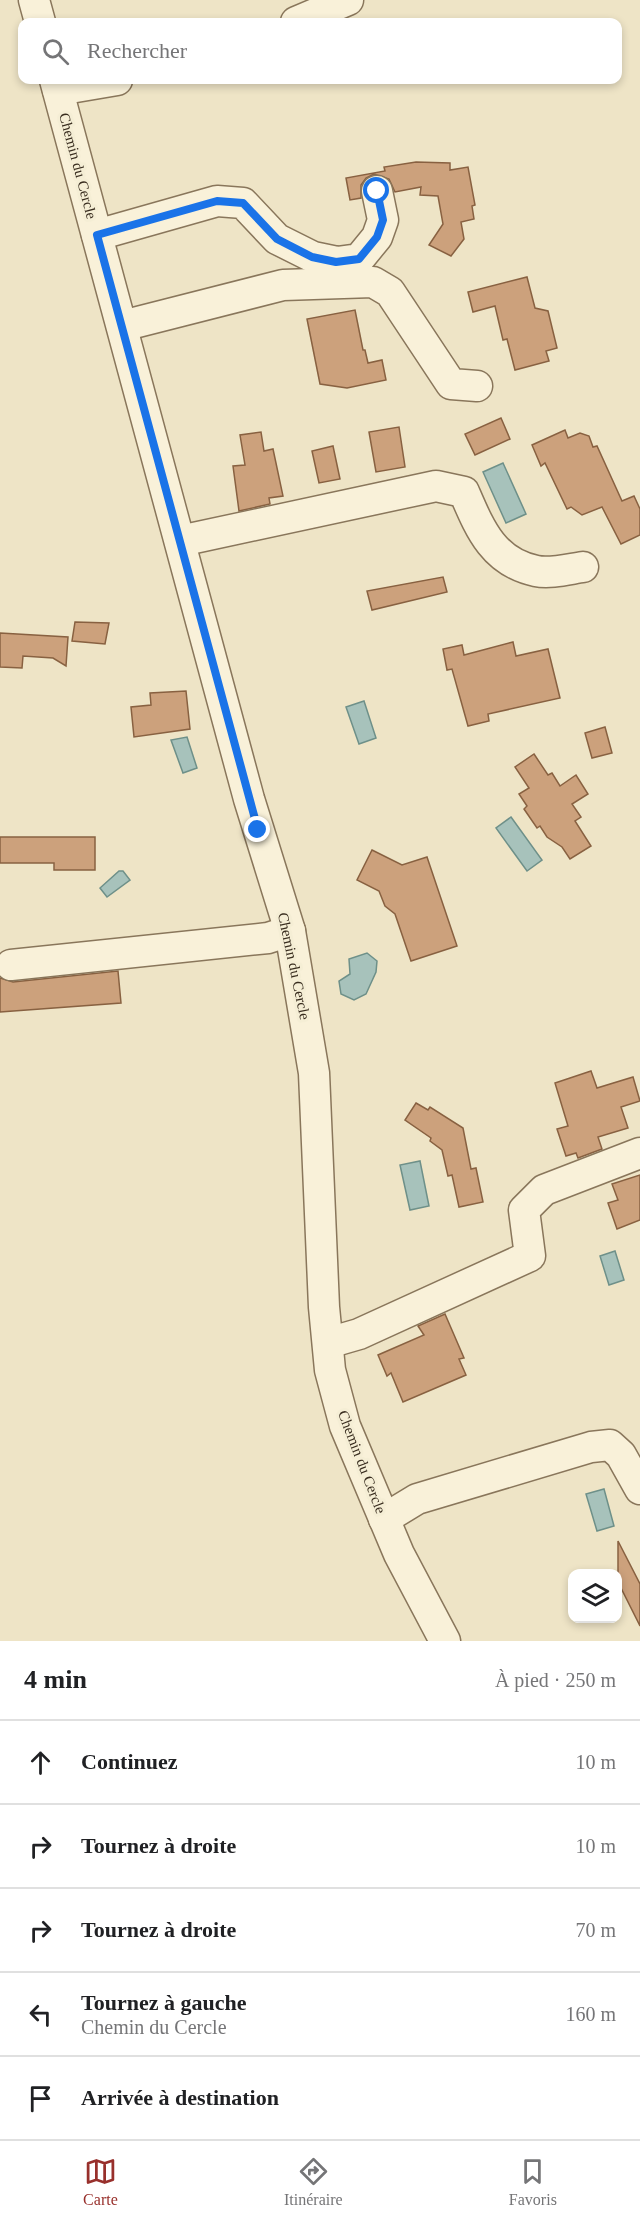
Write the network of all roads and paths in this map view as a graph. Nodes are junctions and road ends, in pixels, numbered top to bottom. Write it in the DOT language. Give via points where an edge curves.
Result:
graph roads {
  1 [pos="34,0"];
  2 [pos="348,0"];
  3 [pos="39,18"];
  4 [pos="305,18"];
  5 [pos="56,85"];
  6 [pos="377,191"];
  7 [pos="97,235"];
  8 [pos="122,326"];
  9 [pos="477,386"];
  10 [pos="180,541"];
  11 [pos="583,567"];
  12 [pos="290,931"];
  13 [pos="11,965"];
  14 [pos="640,1153"];
  15 [pos="328,1343"];
  16 [pos="640,1489"];
  17 [pos="384,1519"];
  18 [pos="445,1641"];
  1 -- 3 [label="street"];
  2 -- 4 [label="street"];
  5 -- 7 [label="street, Chemin du Cercle"];
  6 -- 7 [label="street" via="383,220 377,237 359,259 336,262 312,257 277,239 243,203 217,201"];
  7 -- 8 [label="street, Chemin du Cercle"];
  8 -- 9 [label="street" via="283,285 373,282 390,292 452,384"];
  8 -- 10 [label="street, Chemin du Cercle"];
  10 -- 11 [label="street" via="436,486 464,492 481,532 505,559 537,571"];
  10 -- 12 [label="street, Chemin du Cercle" via="249,799"];
  12 -- 13 [label="street" via="268,938"];
  12 -- 15 [label="street, Chemin du Cercle" via="314,1073"];
  14 -- 15 [label="street" via="544,1190 524,1210 530,1256 359,1334"];
  15 -- 17 [label="street, Chemin du Cercle" via="330,1370 345,1426"];
  16 -- 17 [label="street" via="621,1455 610,1445 591,1447 417,1499"];
  17 -- 18 [label="street, Chemin du Cercle"];
}
